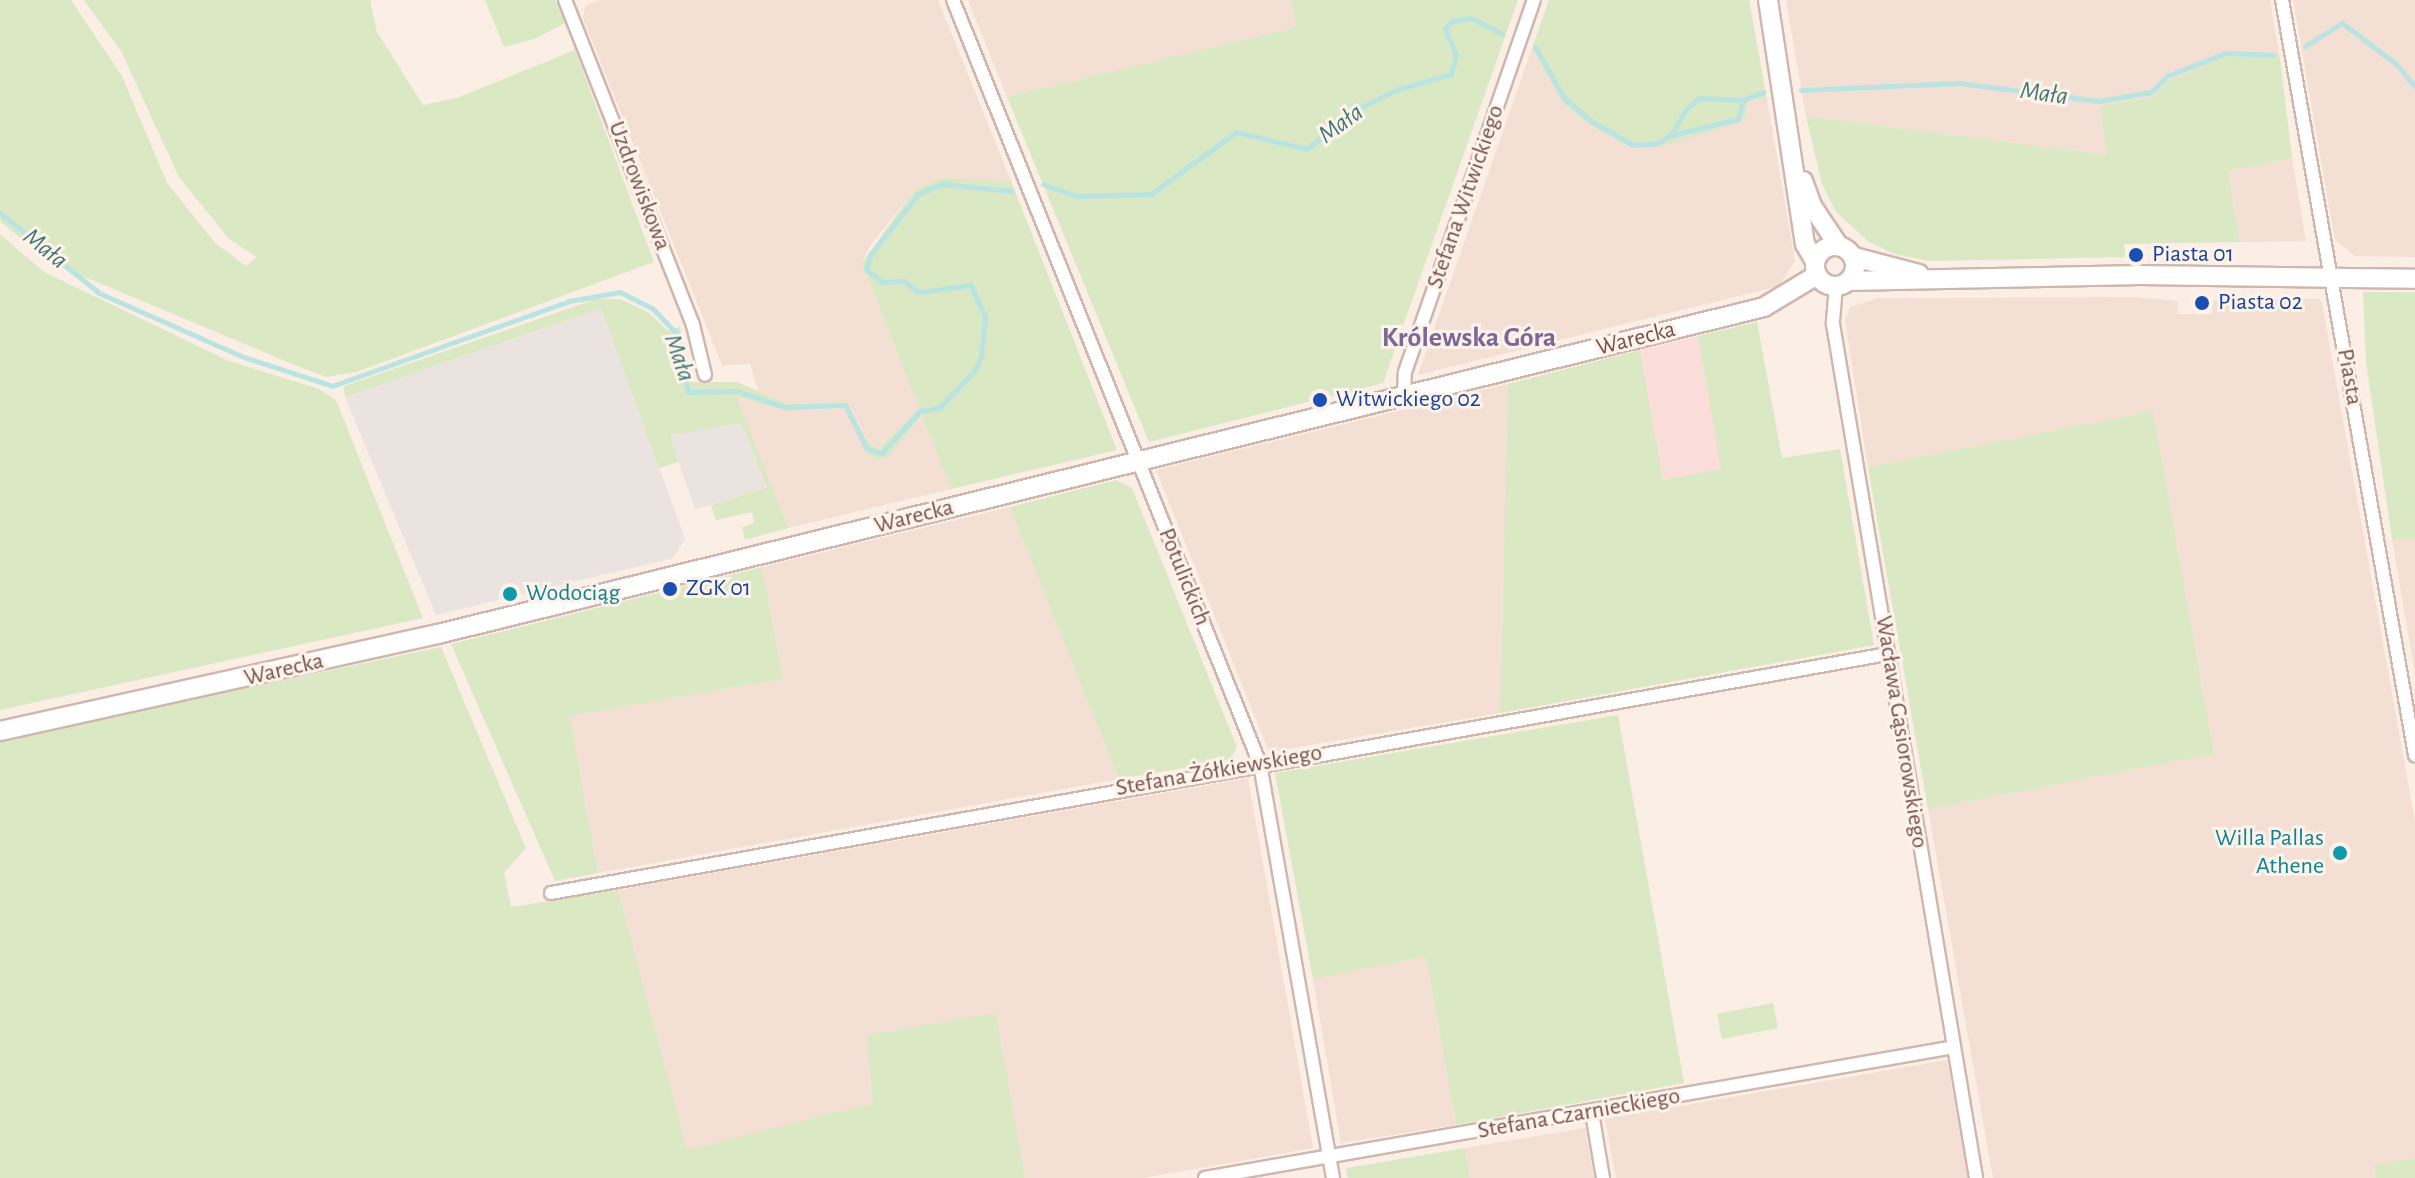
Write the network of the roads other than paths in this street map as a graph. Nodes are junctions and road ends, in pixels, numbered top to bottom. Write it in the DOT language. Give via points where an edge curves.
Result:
graph roads {
  1 [pos="565,0"];
  2 [pos="953,0"];
  3 [pos="1534,0"];
  4 [pos="1768,0"];
  5 [pos="2282,0"];
  6 [pos="1794,156"];
  7 [pos="1838,245"];
  8 [pos="1854,257"];
  9 [pos="1816,268"];
  10 [pos="2332,277"];
  11 [pos="1945,278"];
  12 [pos="2415,279"];
  13 [pos="1842,283"];
  14 [pos="705,375"];
  15 [pos="1404,396"];
  16 [pos="1137,462"];
  17 [pos="1888,654"];
  18 [pos="0,731"];
  19 [pos="2415,755"];
  20 [pos="1260,764"];
  21 [pos="551,893"];
  22 [pos="1954,1047"];
  23 [pos="1592,1113"];
  24 [pos="1329,1156"];
  25 [pos="1205,1178"];
  26 [pos="1333,1178"];
  27 [pos="1603,1178"];
  28 [pos="1976,1178"];
  1 -- 14 [label="street, Uzdrowiskowa" via="693,325"];
  2 -- 16 [label="street, Potulickich"];
  3 -- 15 [label="street, Stefana Witwickiego" via="1405,372"];
  4 -- 6 [label="street"];
  5 -- 10 [label="street, Piasta"];
  6 -- 7 [label="street" via="1812,206"];
  6 -- 9 [label="street" via="1805,244"];
  7 -- 8 [label="street"];
  7 -- 9 [label="street" via="1823,249"];
  8 -- 11 [label="street"];
  8 -- 13 [label="street" via="1855,272"];
  9 -- 13 [label="street"];
  9 -- 15 [label="street, Warecka" via="1764,307"];
  10 -- 11 [label="street"];
  10 -- 12 [label="street"];
  10 -- 19 [label="street, Piasta"];
  11 -- 13 [label="street"];
  13 -- 17 [label="street, Wacława Gąsiorowskiego" via="1833,324"];
  15 -- 16 [label="street, Warecka"];
  16 -- 18 [label="street, Warecka" via="322,662"];
  16 -- 20 [label="street, Potulickich"];
  17 -- 20 [label="street, Stefana Żółkiewskiego"];
  17 -- 22 [label="street, Wacława Gąsiorowskiego"];
  20 -- 21 [label="street, Stefana Żółkiewskiego"];
  20 -- 24 [label="street, Potulickich"];
  22 -- 23 [label="street, Stefana Czarnieckiego"];
  22 -- 28 [label="street, Wacława Gąsiorowskiego"];
  23 -- 24 [label="street, Stefana Czarnieckiego"];
  23 -- 27 [label="street"];
  24 -- 25 [label="street, Stefana Czarnieckiego"];
  24 -- 26 [label="street, Potulickich"];
}
